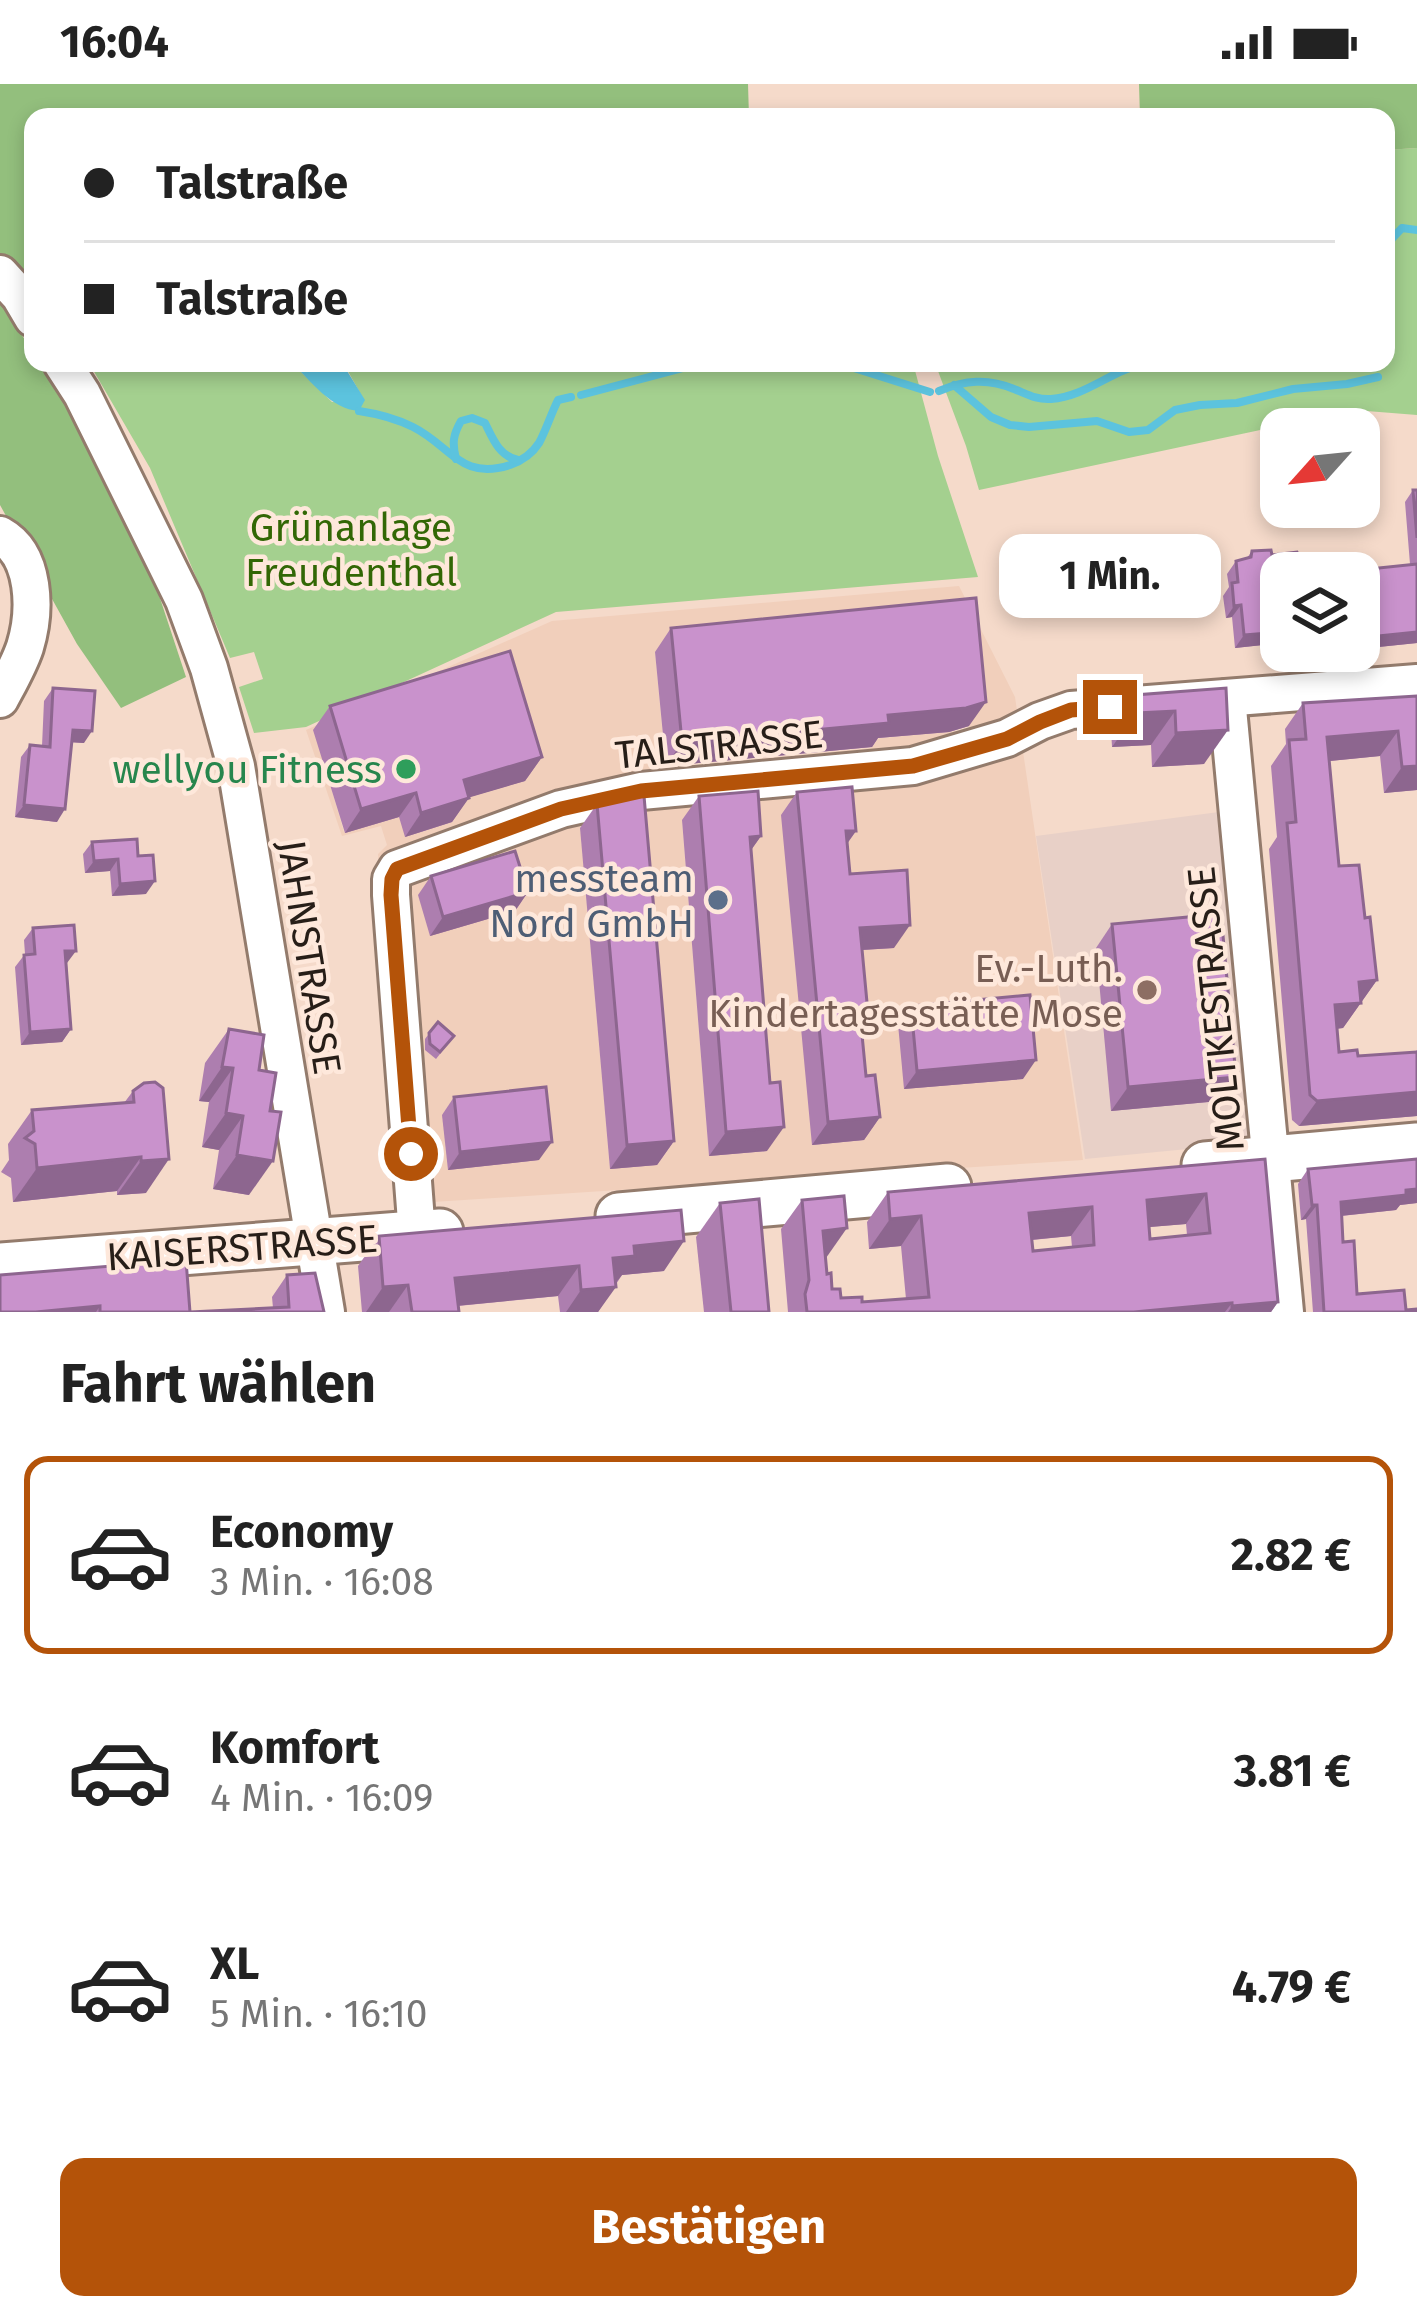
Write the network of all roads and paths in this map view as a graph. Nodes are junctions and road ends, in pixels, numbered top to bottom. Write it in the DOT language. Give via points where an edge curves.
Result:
graph roads {
  1 [pos="0,274"];
  2 [pos="24,303"];
  3 [pos="67,372"];
  4 [pos="0,535"];
  5 [pos="1417,683"];
  6 [pos="1227,698"];
  7 [pos="0,699"];
  8 [pos="1417,1146"];
  9 [pos="1272,1159"];
  10 [pos="1155,1169"];
  11 [pos="991,1184"];
  12 [pos="574,1220"];
  13 [pos="484,1228"];
  14 [pos="417,1234"];
  15 [pos="314,1242"];
  16 [pos="0,1266"];
  17 [pos="326,1312"];
  18 [pos="1285,1312"];
  1 -- 2 [label="street"];
  3 -- 15 [label="street, JAHNSTRASSE" via="174,580 209,668 236,766"];
  4 -- 7 [label="street" via="25,559 30,611 24,651"];
  5 -- 6 [label="street, TALSTRASSE"];
  6 -- 9 [label="street, MOLTKESTRASSE"];
  6 -- 14 [label="street, TALSTRASSE" via="1071,710 913,766 602,798 397,869 391,895"];
  8 -- 9 [label="main road"];
  9 -- 10 [label="main road"];
  9 -- 18 [label="street, MOLTKESTRASSE"];
  11 -- 12 [label="main road" via="758,1226"];
  13 -- 14 [label="main road, KAISERSTRASSE"];
  14 -- 15 [label="main road, KAISERSTRASSE"];
  15 -- 16 [label="main road, KAISERSTRASSE"];
  15 -- 17 [label="street, JAHNSTRASSE"];
}
